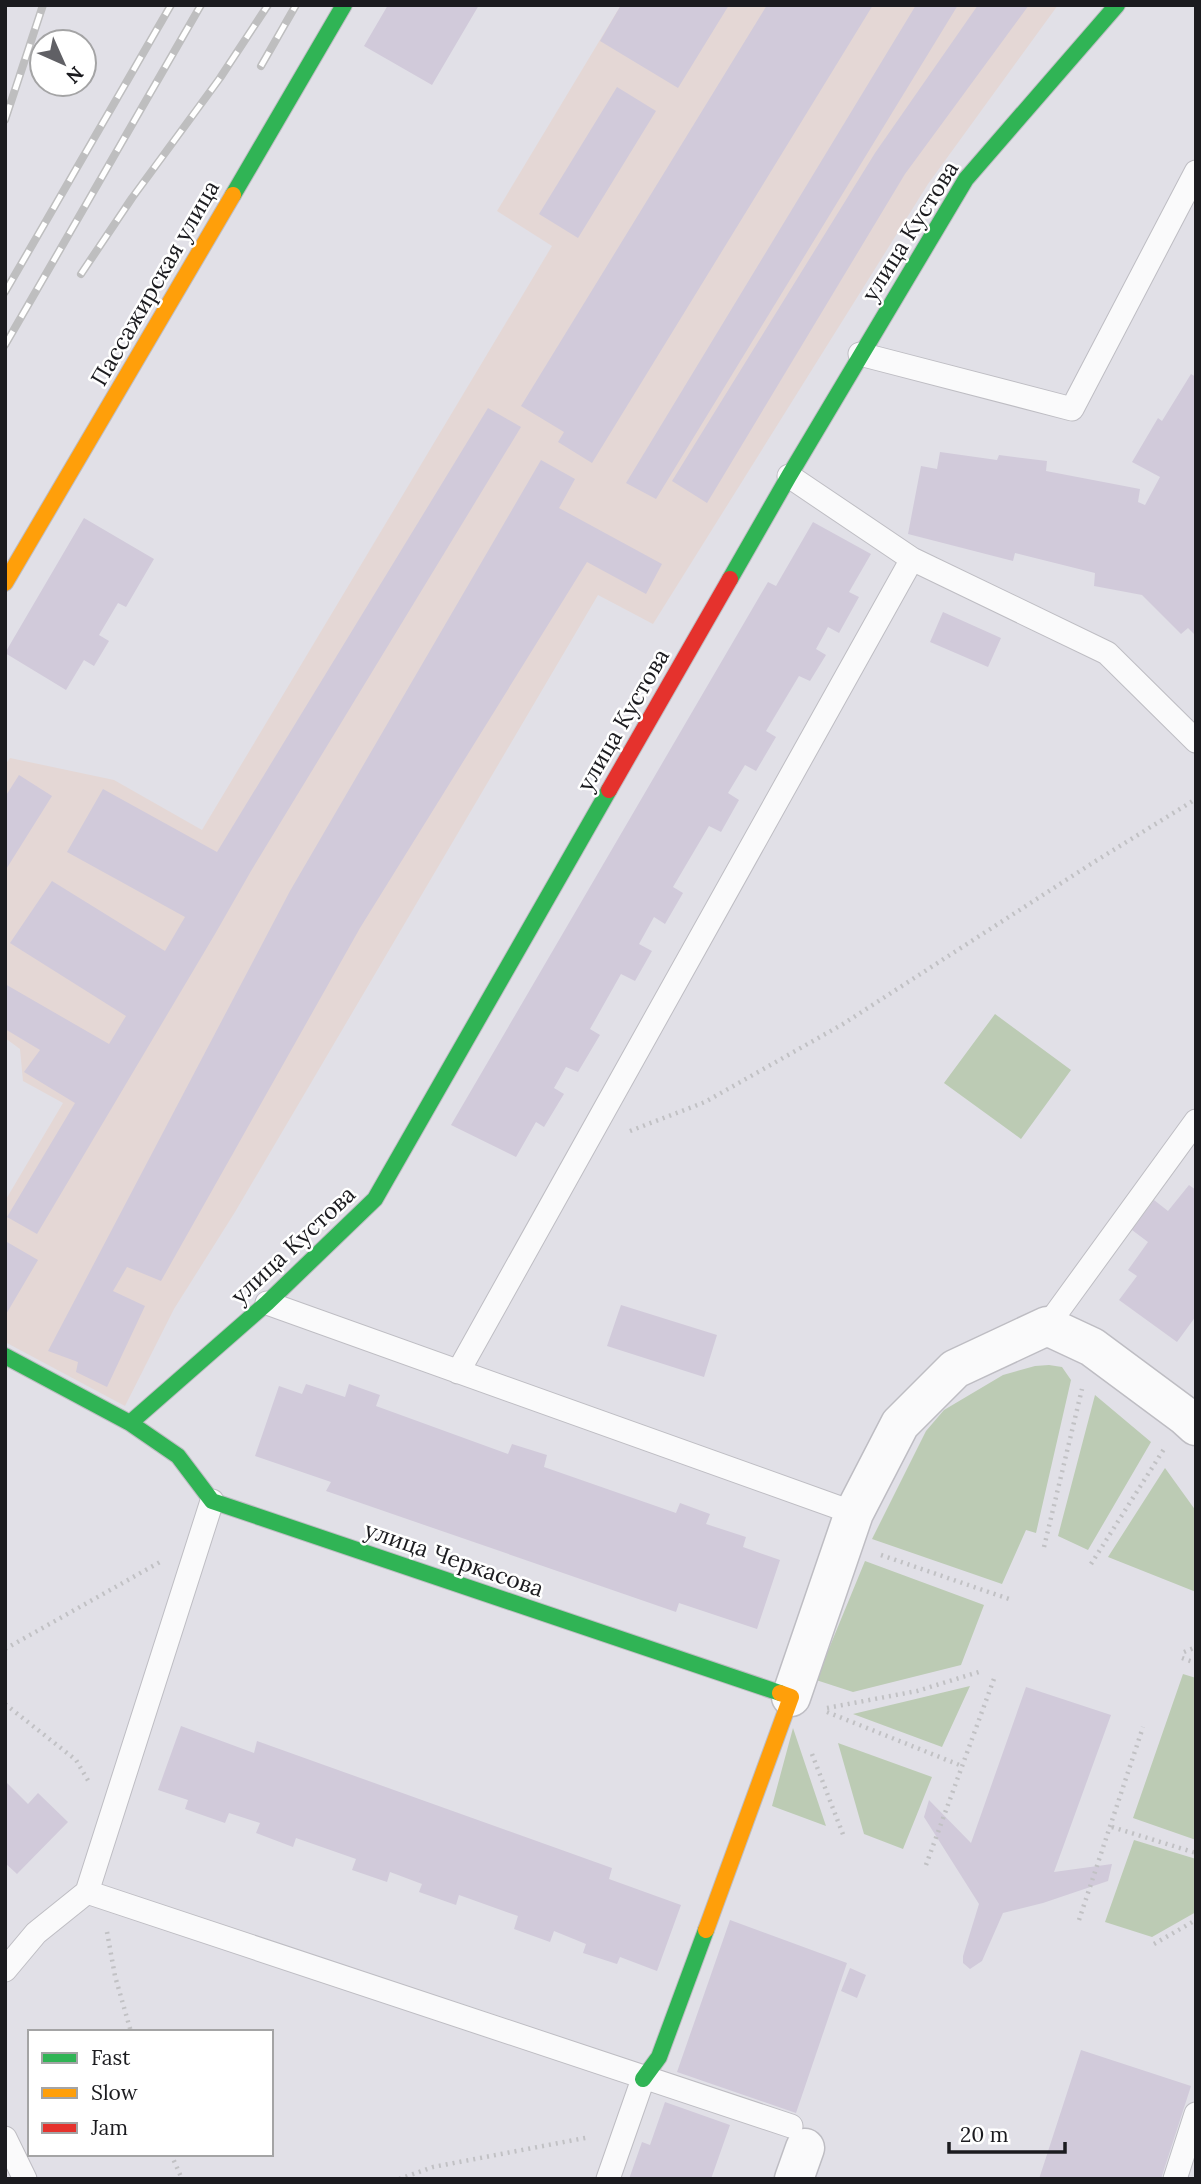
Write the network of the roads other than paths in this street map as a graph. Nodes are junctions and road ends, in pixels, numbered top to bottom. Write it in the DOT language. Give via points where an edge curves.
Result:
graph roads {
  1 [pos="344,5"];
  2 [pos="1116,5"];
  3 [pos="1196,172"];
  4 [pos="860,354"];
  5 [pos="789,476"];
  6 [pos="912,559"];
  7 [pos="5,583"];
  8 [pos="1196,741"];
  9 [pos="1196,1121"];
  10 [pos="267,1303"];
  11 [pos="1046,1326"];
  12 [pos="5,1356"];
  13 [pos="458,1372"];
  14 [pos="1191,1421"];
  15 [pos="130,1423"];
  16 [pos="212,1501"];
  17 [pos="849,1528"];
  18 [pos="791,1698"];
  19 [pos="93,1894"];
  20 [pos="5,1970"];
  21 [pos="643,2079"];
  22 [pos="1196,2115"];
  23 [pos="5,2138"];
  24 [pos="796,2151"];
  25 [pos="25,2179"];
  26 [pos="608,2179"];
  27 [pos="1175,2179"];
  1 -- 7 [label="street, Пассажирская улица"];
  2 -- 4 [label="street, улица Кустова" via="966,179"];
  3 -- 4 [label="lane" via="1072,409"];
  4 -- 5 [label="street, улица Кустова"];
  5 -- 6 [label="lane"];
  5 -- 10 [label="street, улица Кустова" via="375,1199"];
  6 -- 8 [label="lane" via="1107,653"];
  6 -- 13 [label="lane"];
  9 -- 11 [label="lane"];
  10 -- 13 [label="lane"];
  10 -- 15 [label="street, улица Кустова"];
  11 -- 14 [label="street" via="1092,1347"];
  11 -- 17 [label="street" via="955,1369 900,1424"];
  12 -- 15 [label="street"];
  13 -- 17 [label="lane"];
  15 -- 16 [label="street" via="178,1456"];
  16 -- 18 [label="street, улица Черкасова"];
  16 -- 19 [label="lane" via="110,1819"];
  17 -- 18 [label="street"];
  18 -- 21 [label="street" via="659,2057"];
  19 -- 20 [label="lane" via="36,1933"];
  19 -- 21 [label="lane"];
  21 -- 24 [label="lane"];
  21 -- 26 [label="lane"];
  22 -- 27 [label="lane"];
  23 -- 25 [label="lane"];
}
